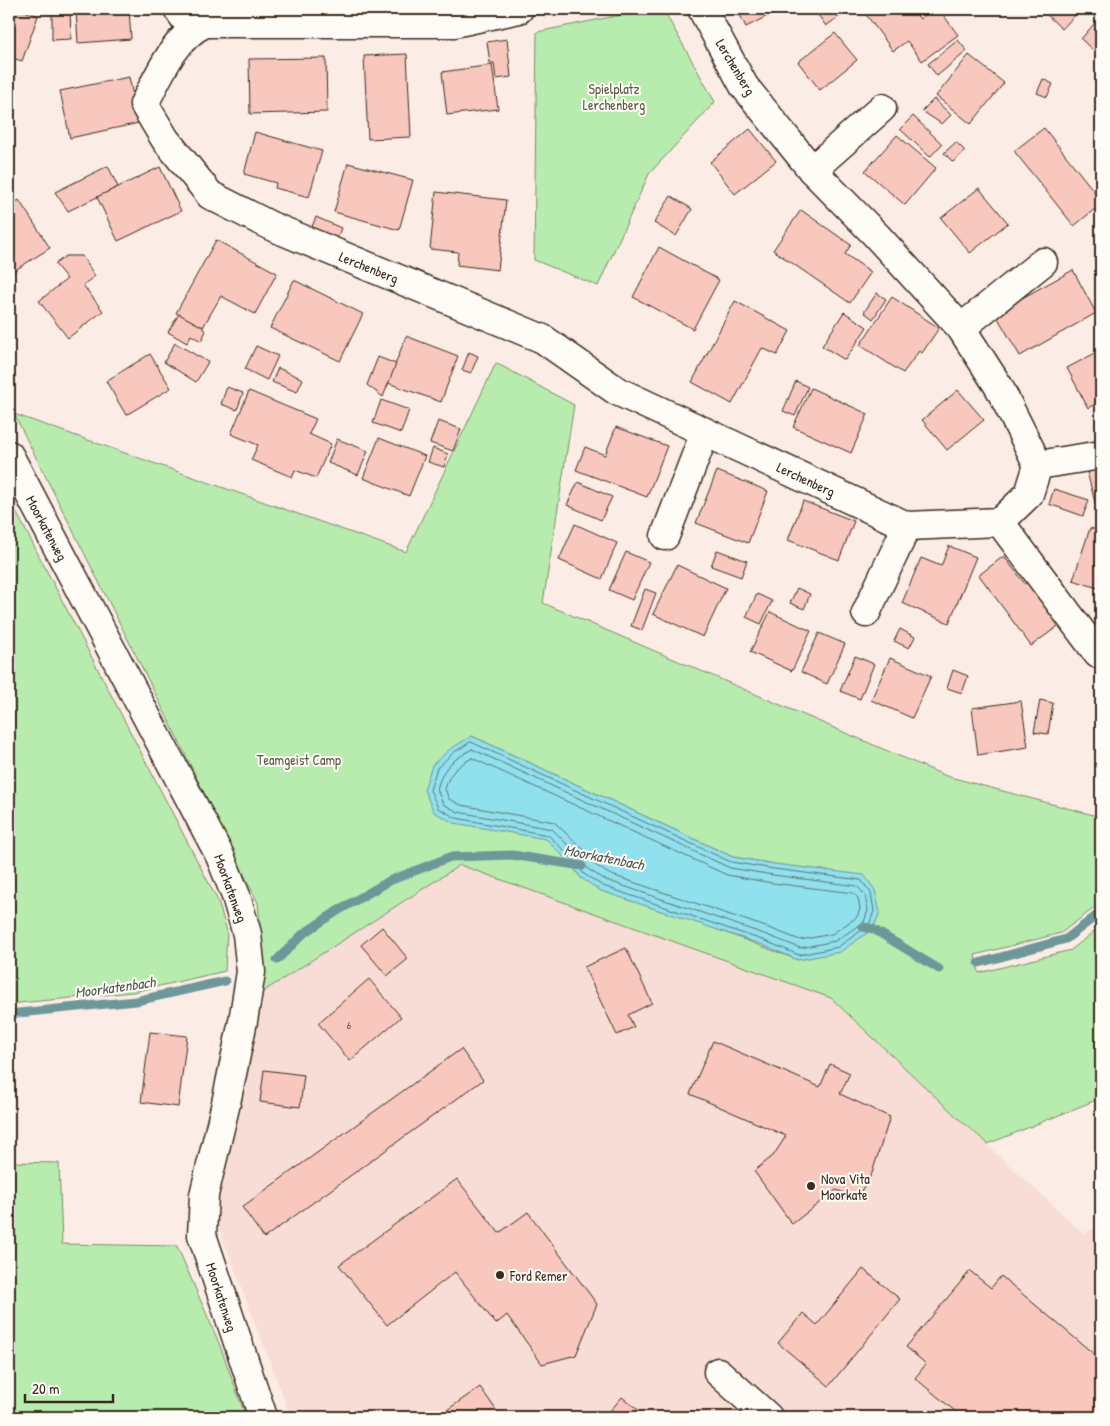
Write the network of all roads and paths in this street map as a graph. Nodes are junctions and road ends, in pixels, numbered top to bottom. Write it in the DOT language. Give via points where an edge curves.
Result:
graph roads {
  1 [pos="519,9"];
  2 [pos="702,9"];
  3 [pos="185,19"];
  4 [pos="882,108"];
  5 [pos="812,170"];
  6 [pos="1043,262"];
  7 [pos="961,328"];
  8 [pos="705,432"];
  9 [pos="1101,455"];
  10 [pos="9,456"];
  11 [pos="1038,465"];
  12 [pos="1000,522"];
  13 [pos="907,526"];
  14 [pos="665,536"];
  15 [pos="866,613"];
  16 [pos="1098,654"];
  17 [pos="718,1372"];
  18 [pos="263,1417"];
  19 [pos="768,1417"];
  1 -- 3 [label="street, Lerchenberg" via="454,23 205,23"];
  2 -- 5 [label="street, Lerchenberg" via="744,86"];
  3 -- 8 [label="street, Lerchenberg" via="144,104 165,139 210,195 271,226 543,339 616,391"];
  4 -- 5 [label="street"];
  5 -- 7 [label="street, Lerchenberg"];
  6 -- 7 [label="street"];
  7 -- 11 [label="street, Lerchenberg" via="999,387"];
  8 -- 13 [label="street, Lerchenberg"];
  8 -- 14 [label="street"];
  9 -- 11 [label="street"];
  10 -- 18 [label="street, Moorkatenweg" via="220,856 247,934 250,972 243,1021 204,1195 202,1235"];
  11 -- 12 [label="street" via="1028,494"];
  12 -- 13 [label="street, Lerchenberg"];
  12 -- 16 [label="street"];
  13 -- 15 [label="street"];
  17 -- 19 [label="street"];
}
